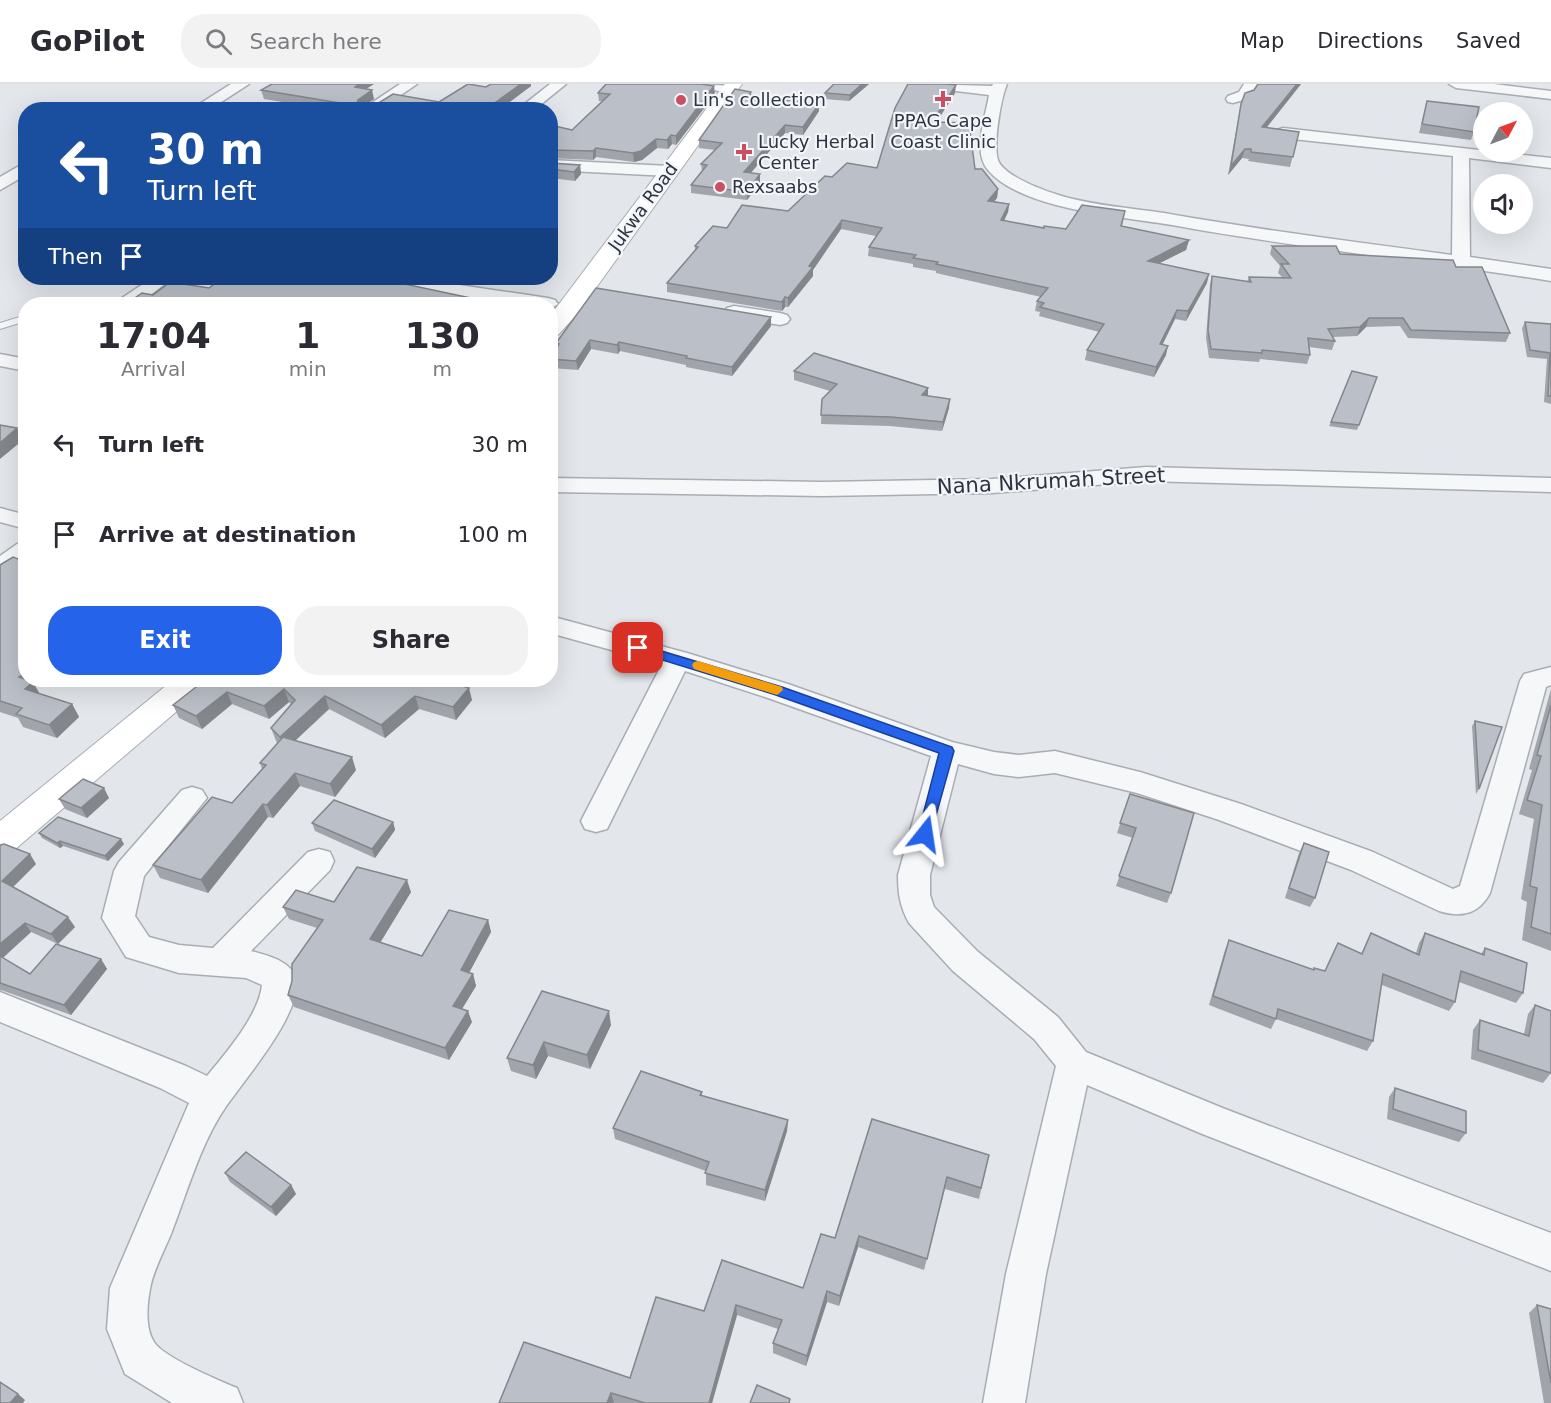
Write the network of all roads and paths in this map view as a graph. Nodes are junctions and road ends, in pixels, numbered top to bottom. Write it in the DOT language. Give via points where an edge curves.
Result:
graph roads {
  1 [pos="216,84"];
  2 [pos="410,84"];
  3 [pos="559,84"];
  4 [pos="700,84"];
  5 [pos="931,84"];
  6 [pos="1251,84"];
  7 [pos="1456,84"];
  8 [pos="239,85"];
  9 [pos="733,86"];
  10 [pos="1003,86"];
  11 [pos="1551,95"];
  12 [pos="1233,99"];
  13 [pos="210,102"];
  14 [pos="381,102"];
  15 [pos="535,102"];
  16 [pos="1284,133"];
  17 [pos="1461,152"];
  18 [pos="1551,163"];
  19 [pos="558,166"];
  20 [pos="669,171"];
  21 [pos="18,173"];
  22 [pos="0,184"];
  23 [pos="1461,260"];
  24 [pos="1551,275"];
  25 [pos="154,285"];
  26 [pos="424,285"];
  27 [pos="584,287"];
  28 [pos="607,291"];
  29 [pos="136,297"];
  30 [pos="499,297"];
  31 [pos="558,305"];
  32 [pos="711,308"];
  33 [pos="780,319"];
  34 [pos="18,320"];
  35 [pos="0,326"];
  36 [pos="0,360"];
  37 [pos="18,363"];
  38 [pos="558,485"];
  39 [pos="1551,485"];
  40 [pos="0,515"];
  41 [pos="18,520"];
  42 [pos="18,555"];
  43 [pos="0,567"];
  44 [pos="558,626"];
  45 [pos="678,659"];
  46 [pos="1551,676"];
  47 [pos="185,687"];
  48 [pos="947,751"];
  49 [pos="192,798"];
  50 [pos="596,821"];
  51 [pos="0,841"];
  52 [pos="319,861"];
  53 [pos="221,961"];
  54 [pos="0,1007"];
  55 [pos="1074,1063"];
  56 [pos="212,1098"];
  57 [pos="1551,1252"];
  58 [pos="207,1401"];
  59 [pos="1004,1403"];
  1 -- 8 [label="street"];
  2 -- 14 [label="street"];
  3 -- 15 [label="street"];
  4 -- 9 [label="street"];
  5 -- 10 [label="street"];
  6 -- 12 [label="street" via="1245,95"];
  7 -- 11 [label="street"];
  8 -- 13 [label="street"];
  9 -- 20 [label="main road, Jukwa Road"];
  10 -- 23 [label="street" via="988,158 1002,174 1061,201 1207,227"];
  16 -- 17 [label="street"];
  17 -- 18 [label="street"];
  17 -- 23 [label="street"];
  19 -- 20 [label="street"];
  20 -- 27 [label="main road, Jukwa Road"];
  21 -- 22 [label="street"];
  23 -- 24 [label="street"];
  25 -- 29 [label="street"];
  26 -- 30 [label="street"];
  27 -- 28 [label="street"];
  27 -- 31 [label="main road, Jukwa Road"];
  32 -- 33 [label="street"];
  34 -- 35 [label="lane"];
  36 -- 37 [label="street"];
  38 -- 39 [label="street, Nana Nkrumah Street" via="970,487 1146,474"];
  40 -- 41 [label="street"];
  42 -- 43 [label="street"];
  44 -- 45 [label="street"];
  45 -- 48 [label="street"];
  45 -- 50 [label="street"];
  46 -- 48 [label="street" via="1534,681 1474,893 1464,902 1450,902 1362,861 1140,783 1055,762 1018,766"];
  47 -- 51 [label="main road"];
  48 -- 55 [label="street" via="914,875 914,895 920,914 966,961 1046,1028"];
  49 -- 53 [label="street" via="130,871 118,918 138,947 180,959"];
  52 -- 53 [label="street"];
  53 -- 56 [label="street" via="274,973 279,989 278,1001 260,1031"];
  54 -- 56 [label="street" via="173,1077"];
  55 -- 57 [label="street"];
  55 -- 59 [label="street" via="1026,1274"];
  56 -- 58 [label="street" via="196,1125 130,1287 127,1329 140,1359"];
}
